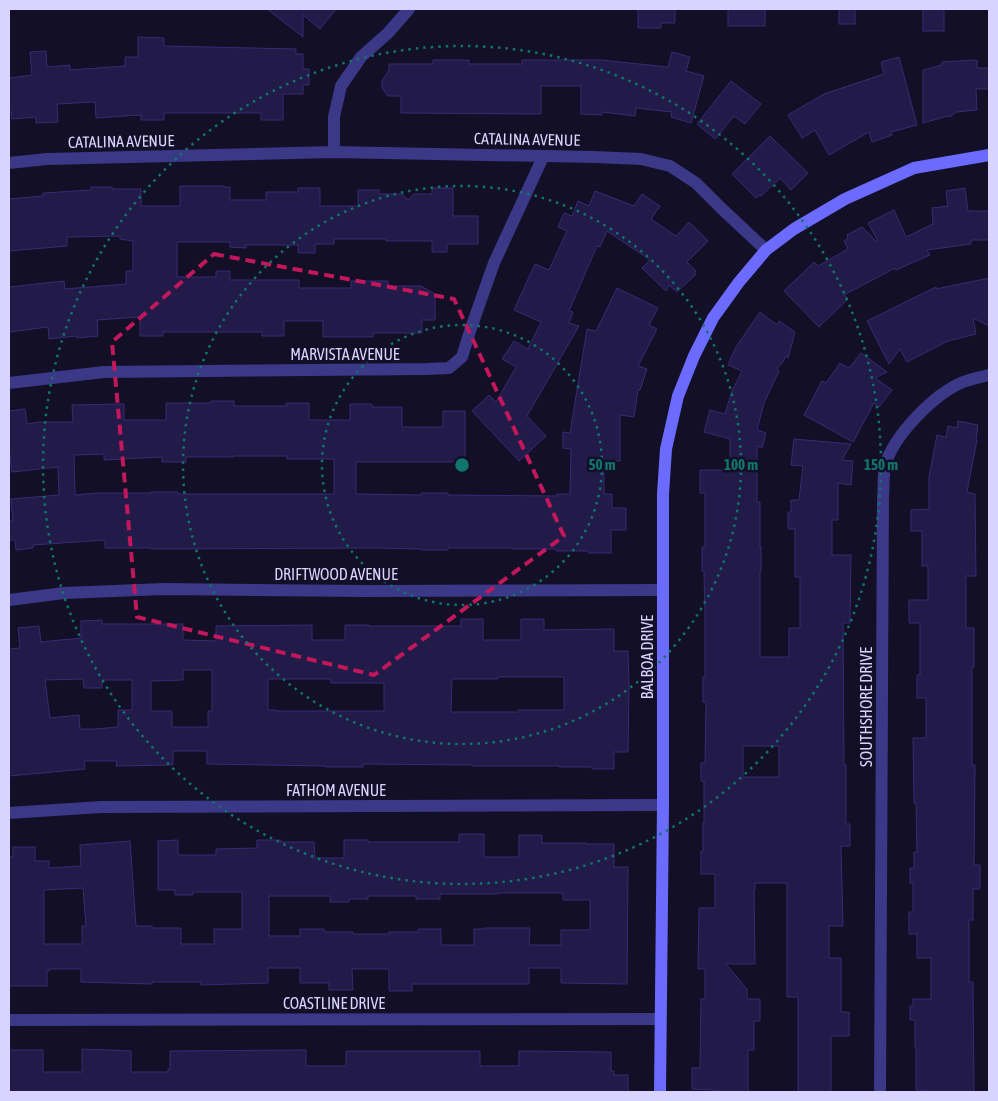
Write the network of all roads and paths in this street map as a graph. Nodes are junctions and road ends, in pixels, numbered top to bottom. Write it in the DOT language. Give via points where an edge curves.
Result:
graph roads {
  1 [pos="409,9"];
  2 [pos="334,152"];
  3 [pos="989,155"];
  4 [pos="543,156"];
  5 [pos="9,163"];
  6 [pos="766,250"];
  7 [pos="989,375"];
  8 [pos="9,382"];
  9 [pos="663,590"];
  10 [pos="9,600"];
  11 [pos="663,805"];
  12 [pos="9,813"];
  13 [pos="660,1019"];
  14 [pos="9,1020"];
  15 [pos="660,1092"];
  16 [pos="880,1092"];
  1 -- 2 [label="street" via="361,57 341,86 334,117"];
  2 -- 4 [label="street, CATALINA AVENUE"];
  2 -- 5 [label="street, CATALINA AVENUE" via="48,159"];
  3 -- 6 [label="street" via="914,168 845,199"];
  4 -- 6 [label="street, CATALINA AVENUE" via="641,159 670,166 696,183"];
  4 -- 8 [label="street, MARVISTA AVENUE" via="494,263 462,357 449,368 104,372"];
  6 -- 9 [label="street, BALBOA DRIVE" via="713,318 678,396 666,449 662,494"];
  7 -- 16 [label="street, SOUTHSHORE DRIVE" via="963,382 923,411 907,426 885,466"];
  9 -- 10 [label="street, DRIFTWOOD AVENUE" via="164,589 64,593"];
  9 -- 11 [label="street, BALBOA DRIVE"];
  11 -- 12 [label="street, FATHOM AVENUE" via="101,807"];
  11 -- 13 [label="street, BALBOA DRIVE"];
  13 -- 14 [label="street, COASTLINE DRIVE"];
  13 -- 15 [label="street, BALBOA DRIVE"];
}
